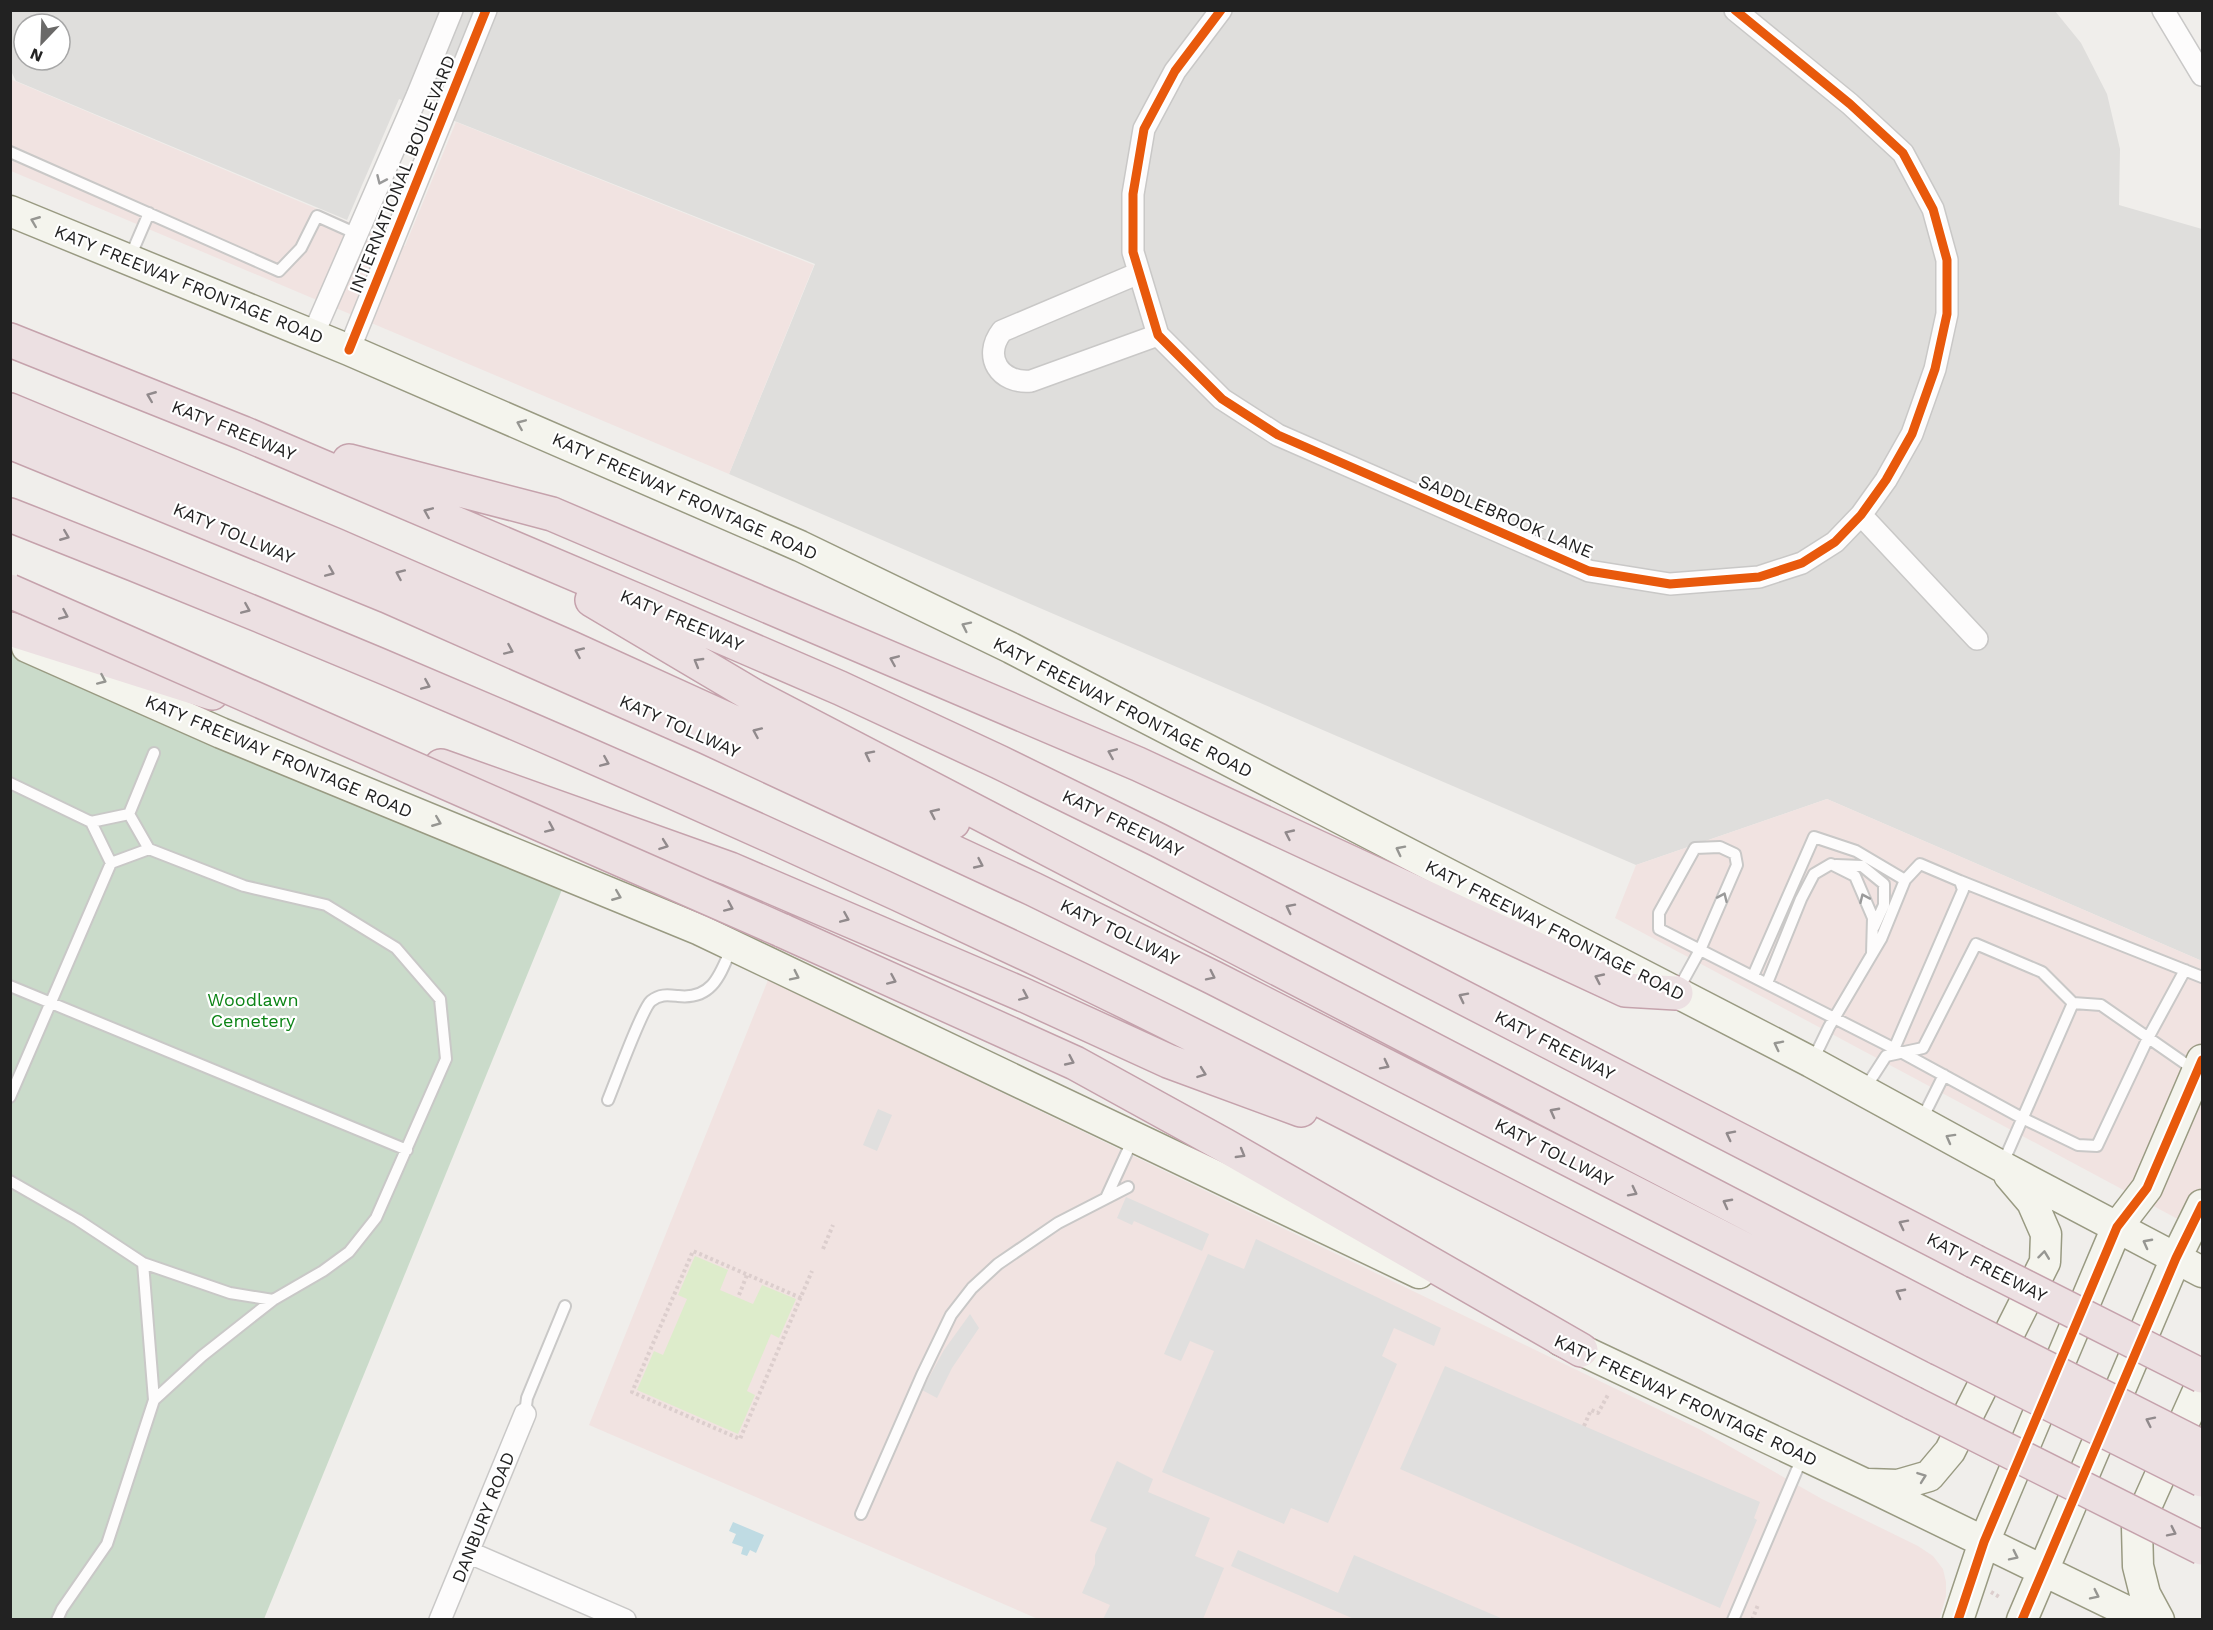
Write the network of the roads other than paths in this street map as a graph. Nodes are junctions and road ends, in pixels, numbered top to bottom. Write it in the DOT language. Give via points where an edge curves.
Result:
graph roads {
  1 [pos="453,10"];
  2 [pos="486,10"];
  3 [pos="1221,10"];
  4 [pos="1736,10"];
  5 [pos="2163,10"];
  6 [pos="2202,75"];
  7 [pos="417,96"];
  8 [pos="446,108"];
  9 [pos="10,152"];
  10 [pos="368,208"];
  11 [pos="10,211"];
  12 [pos="149,213"];
  13 [pos="401,221"];
  14 [pos="357,234"];
  15 [pos="130,259"];
  16 [pos="1139,273"];
  17 [pos="313,335"];
  18 [pos="1158,335"];
  19 [pos="10,340"];
  20 [pos="350,350"];
  21 [pos="10,410"];
  22 [pos="243,433"];
  23 [pos="10,442"];
  24 [pos="10,449"];
  25 [pos="140,494"];
  26 [pos="10,515"];
  27 [pos="1861,515"];
  28 [pos="482,535"];
  29 [pos="10,591"];
  30 [pos="10,629"];
  31 [pos="1977,639"];
  32 [pos="10,640"];
  33 [pos="154,753"];
  34 [pos="10,783"];
  35 [pos="129,814"];
  36 [pos="91,822"];
  37 [pos="149,849"];
  38 [pos="111,863"];
  39 [pos="1831,864"];
  40 [pos="1905,880"];
  41 [pos="1960,881"];
  42 [pos="1873,930"];
  43 [pos="733,946"];
  44 [pos="1700,950"];
  45 [pos="1872,954"];
  46 [pos="2185,970"];
  47 [pos="1753,976"];
  48 [pos="2202,977"];
  49 [pos="1767,983"];
  50 [pos="10,986"];
  51 [pos="1676,993"];
  52 [pos="1331,995"];
  53 [pos="52,1003"];
  54 [pos="2073,1003"];
  55 [pos="1834,1020"];
  56 [pos="2148,1038"];
  57 [pos="1898,1051"];
  58 [pos="1811,1062"];
  59 [pos="2200,1065"];
  60 [pos="1944,1076"];
  61 [pos="1864,1090"];
  62 [pos="10,1097"];
  63 [pos="608,1100"];
  64 [pos="2022,1118"];
  65 [pos="1921,1122"];
  66 [pos="1134,1136"];
  67 [pos="407,1150"];
  68 [pos="1445,1164"];
  69 [pos="2001,1166"];
  70 [pos="12,1186"];
  71 [pos="1128,1187"];
  72 [pos="1106,1198"];
  73 [pos="2202,1205"];
  74 [pos="2117,1227"];
  75 [pos="2176,1258"];
  76 [pos="143,1263"];
  77 [pos="2202,1272"];
  78 [pos="273,1300"];
  79 [pos="565,1305"];
  80 [pos="1945,1334"];
  81 [pos="1581,1350"];
  82 [pos="2202,1376"];
  83 [pos="2202,1382"];
  84 [pos="154,1400"];
  85 [pos="525,1414"];
  86 [pos="2202,1447"];
  87 [pos="1803,1455"];
  88 [pos="2202,1480"];
  89 [pos="1864,1484"];
  90 [pos="861,1514"];
  91 [pos="1984,1542"];
  92 [pos="2202,1548"];
  93 [pos="468,1552"];
  94 [pos="2045,1570"];
  95 [pos="57,1620"];
  96 [pos="440,1620"];
  97 [pos="625,1620"];
  98 [pos="1733,1620"];
  99 [pos="1958,1620"];
  100 [pos="2022,1620"];
  101 [pos="2145,1620"];
  102 [pos="2159,1620"];
  1 -- 7 [label="street, INTERNATIONAL BOULEVARD"];
  2 -- 8 [label="street, INTERNATIONAL BOULEVARD"];
  3 -- 16 [label="street, SADDLEBROOK LANE" via="1175,71 1144,129 1133,194 1133,252"];
  4 -- 27 [label="street, SADDLEBROOK LANE" via="1903,153 1933,209 1947,260 1947,314 1935,369 1912,434 1887,480"];
  5 -- 6 [label="street"];
  7 -- 8 [label="street"];
  7 -- 10 [label="street, INTERNATIONAL BOULEVARD, one-way"];
  8 -- 13 [label="street, INTERNATIONAL BOULEVARD"];
  9 -- 12 [label="lane"];
  10 -- 13 [label="street"];
  10 -- 14 [label="street, INTERNATIONAL BOULEVARD"];
  15 -- 11 [label="main road, KATY FREEWAY FRONTAGE ROAD, one-way"];
  12 -- 14 [label="lane" via="279,271 301,248 317,216"];
  12 -- 15 [label="lane"];
  13 -- 20 [label="street, INTERNATIONAL BOULEVARD"];
  14 -- 17 [label="street, INTERNATIONAL BOULEVARD"];
  15 -- 17 [label="main road, KATY FREEWAY FRONTAGE ROAD"];
  16 -- 18 [label="street, SADDLEBROOK LANE"];
  16 -- 18 [label="street" via="1002,331 994,345 995,362 1005,376 1020,382 1031,381"];
  17 -- 20 [label="main road, KATY FREEWAY FRONTAGE ROAD"];
  18 -- 27 [label="street, SADDLEBROOK LANE" via="1222,399 1278,435 1589,571 1670,584 1759,577 1802,563 1835,542"];
  22 -- 19 [label="highway, KATY FREEWAY, one-way"];
  51 -- 20 [label="main road, KATY FREEWAY FRONTAGE ROAD, one-way" via="1011,648 842,566"];
  52 -- 21 [label="highway, one-way" via="572,648"];
  28 -- 22 [label="highway, KATY FREEWAY, one-way"];
  51 -- 22 [label="highway, one-way" via="1625,990 1138,764 552,514"];
  23 -- 25 [label="highway, KATY TOLLWAY"];
  24 -- 25 [label="highway"];
  25 -- 80 [label="highway, KATY TOLLWAY, one-way" via="387,596 706,737 1033,889"];
  26 -- 68 [label="highway, one-way" via="176,580 752,826 1181,1029"];
  27 -- 31 [label="street"];
  52 -- 28 [label="highway, one-way" via="754,696"];
  82 -- 28 [label="highway, KATY FREEWAY, one-way, bridge" via="999,762 790,666"];
  29 -- 81 [label="highway, one-way, bridge" via="1075,1063"];
  30 -- 68 [label="highway, one-way" via="412,756 730,869 1168,1061"];
  32 -- 43 [label="main road, KATY FREEWAY FRONTAGE ROAD, one-way" via="221,733"];
  33 -- 35 [label="lane"];
  34 -- 36 [label="lane"];
  35 -- 36 [label="lane"];
  35 -- 37 [label="lane"];
  36 -- 38 [label="lane"];
  37 -- 38 [label="lane"];
  37 -- 67 [label="lane" via="244,885 326,905 396,948 440,999 446,1059"];
  38 -- 53 [label="lane"];
  42 -- 39 [label="lane, one-way" via="1873,918 1855,876"];
  39 -- 42 [label="lane" via="1862,866 1884,884 1884,906"];
  39 -- 49 [label="lane" via="1814,874"];
  40 -- 41 [label="lane" via="1920,864"];
  40 -- 45 [label="lane"];
  40 -- 47 [label="lane" via="1856,850 1815,837"];
  41 -- 46 [label="lane"];
  41 -- 57 [label="lane" via="1963,890"];
  42 -- 45 [label="lane"];
  43 -- 63 [label="lane" via="718,981 704,992 687,997 664,994 648,1004"];
  43 -- 66 [label="main road, KATY FREEWAY FRONTAGE ROAD, one-way"];
  44 -- 44 [label="lane, one-way" via="1737,866 1736,855 1720,847 1695,848 1659,913 1659,929"];
  44 -- 47 [label="lane"];
  44 -- 51 [label="lane"];
  45 -- 55 [label="lane"];
  46 -- 48 [label="lane"];
  46 -- 56 [label="lane"];
  47 -- 49 [label="lane"];
  49 -- 55 [label="lane"];
  50 -- 53 [label="lane"];
  58 -- 51 [label="main road, KATY FREEWAY FRONTAGE ROAD, one-way"];
  80 -- 52 [label="highway, KATY TOLLWAY, one-way"];
  53 -- 62 [label="lane"];
  53 -- 67 [label="lane"];
  54 -- 56 [label="lane" via="2101,1005"];
  54 -- 57 [label="lane" via="2042,972 1976,944 1923,1048"];
  54 -- 64 [label="lane"];
  55 -- 57 [label="lane"];
  55 -- 58 [label="lane"];
  56 -- 59 [label="lane"];
  56 -- 64 [label="lane" via="2097,1146 2078,1145"];
  57 -- 60 [label="lane"];
  57 -- 61 [label="lane" via="1886,1056"];
  58 -- 61 [label="main road, KATY FREEWAY FRONTAGE ROAD"];
  59 -- 74 [label="main road" via="2147,1188"];
  60 -- 64 [label="lane"];
  60 -- 65 [label="lane"];
  61 -- 65 [label="main road, KATY FREEWAY FRONTAGE ROAD"];
  64 -- 69 [label="lane"];
  69 -- 65 [label="main road, KATY FREEWAY FRONTAGE ROAD, one-way"];
  66 -- 72 [label="lane"];
  66 -- 81 [label="main road, KATY FREEWAY FRONTAGE ROAD"];
  67 -- 78 [label="lane" via="376,1218 349,1252"];
  68 -- 92 [label="highway, one-way, bridge"];
  69 -- 74 [label="main road, KATY FREEWAY FRONTAGE ROAD"];
  89 -- 69 [label="main road, one-way" via="1898,1485 1929,1476 1950,1451 2045,1262 2046,1234 2032,1202"];
  70 -- 76 [label="lane" via="78,1220"];
  71 -- 72 [label="lane"];
  72 -- 90 [label="lane" via="1058,1223 998,1264 951,1315"];
  73 -- 75 [label="main road"];
  75 -- 74 [label="main road, KATY FREEWAY FRONTAGE ROAD, one-way"];
  74 -- 91 [label="main road"];
  75 -- 77 [label="main road, KATY FREEWAY FRONTAGE ROAD"];
  75 -- 94 [label="main road"];
  76 -- 78 [label="lane" via="230,1293"];
  76 -- 84 [label="lane"];
  78 -- 84 [label="lane"];
  79 -- 85 [label="lane" via="527,1398"];
  86 -- 80 [label="highway, KATY TOLLWAY, one-way, bridge"];
  80 -- 88 [label="highway, KATY TOLLWAY, bridge"];
  81 -- 87 [label="main road, KATY FREEWAY FRONTAGE ROAD"];
  83 -- 102 [label="main road" via="2137,1527 2138,1566 2145,1594"];
  84 -- 95 [label="lane" via="107,1544"];
  85 -- 93 [label="street, DANBURY ROAD"];
  87 -- 89 [label="main road, KATY FREEWAY FRONTAGE ROAD"];
  87 -- 98 [label="lane"];
  89 -- 91 [label="main road, KATY FREEWAY FRONTAGE ROAD"];
  91 -- 94 [label="main road, KATY FREEWAY FRONTAGE ROAD, one-way"];
  91 -- 99 [label="main road"];
  93 -- 96 [label="street, DANBURY ROAD"];
  93 -- 97 [label="street"];
  94 -- 100 [label="main road"];
  94 -- 101 [label="main road, KATY FREEWAY FRONTAGE ROAD, one-way"];
}
